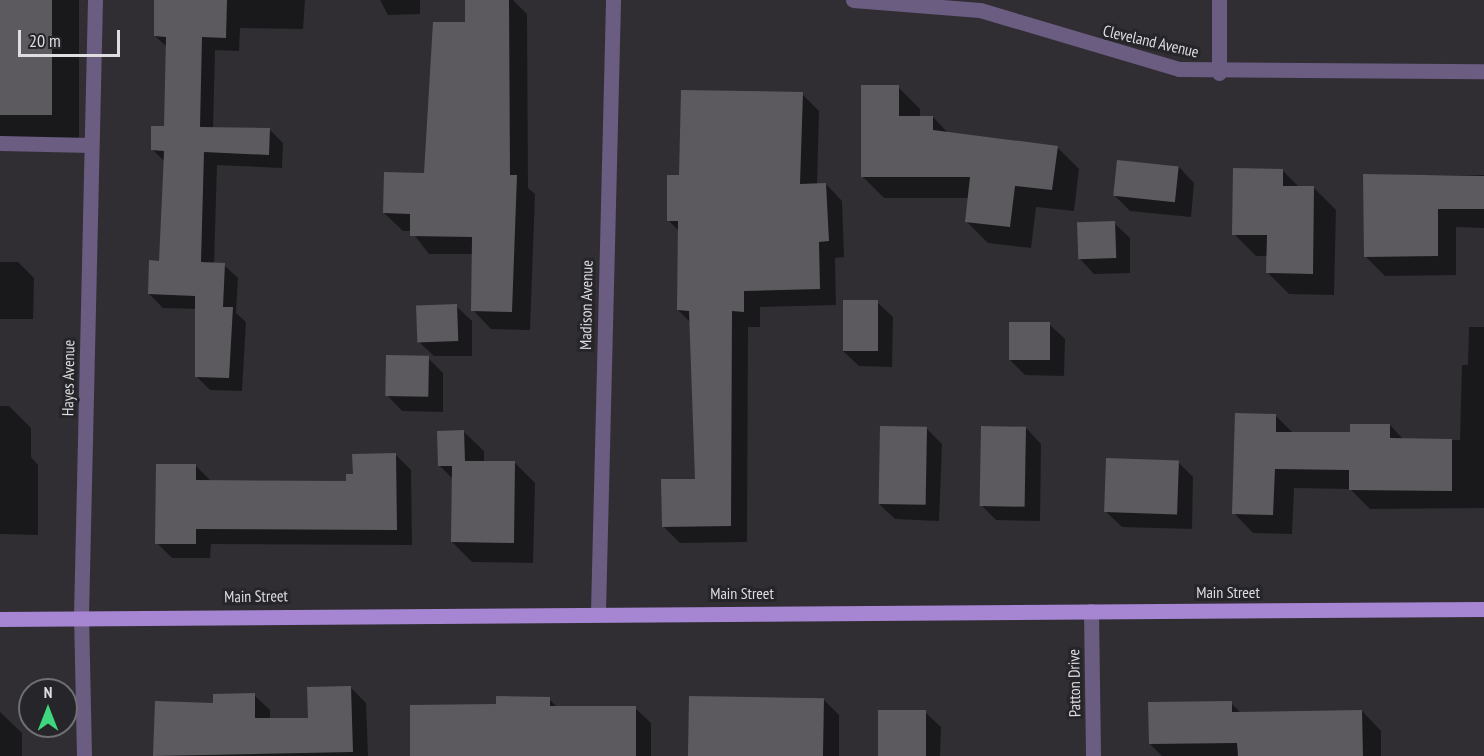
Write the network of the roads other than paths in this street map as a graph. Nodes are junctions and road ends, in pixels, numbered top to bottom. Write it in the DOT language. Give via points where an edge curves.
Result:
graph roads {
  1 [pos="94,0"];
  2 [pos="613,0"];
  3 [pos="853,0"];
  4 [pos="1219,0"];
  5 [pos="1484,71"];
  6 [pos="1219,73"];
  7 [pos="0,143"];
  8 [pos="91,145"];
  9 [pos="1484,609"];
  10 [pos="1091,610"];
  11 [pos="598,611"];
  12 [pos="81,616"];
  13 [pos="0,619"];
  14 [pos="84,756"];
  15 [pos="1092,756"];
  1 -- 8 [label="street, Hayes Avenue"];
  2 -- 11 [label="street, Madison Avenue"];
  3 -- 6 [label="street, Cleveland Avenue" via="980,10 1121,56"];
  4 -- 6 [label="street"];
  5 -- 6 [label="street, Cleveland Avenue"];
  7 -- 8 [label="street"];
  8 -- 12 [label="street, Hayes Avenue"];
  9 -- 10 [label="main road, Main Street"];
  10 -- 11 [label="main road, Main Street"];
  10 -- 15 [label="street, Patton Drive"];
  11 -- 12 [label="main road, Main Street"];
  12 -- 13 [label="main road, Main Street"];
  12 -- 14 [label="street, Hayes Avenue"];
}
